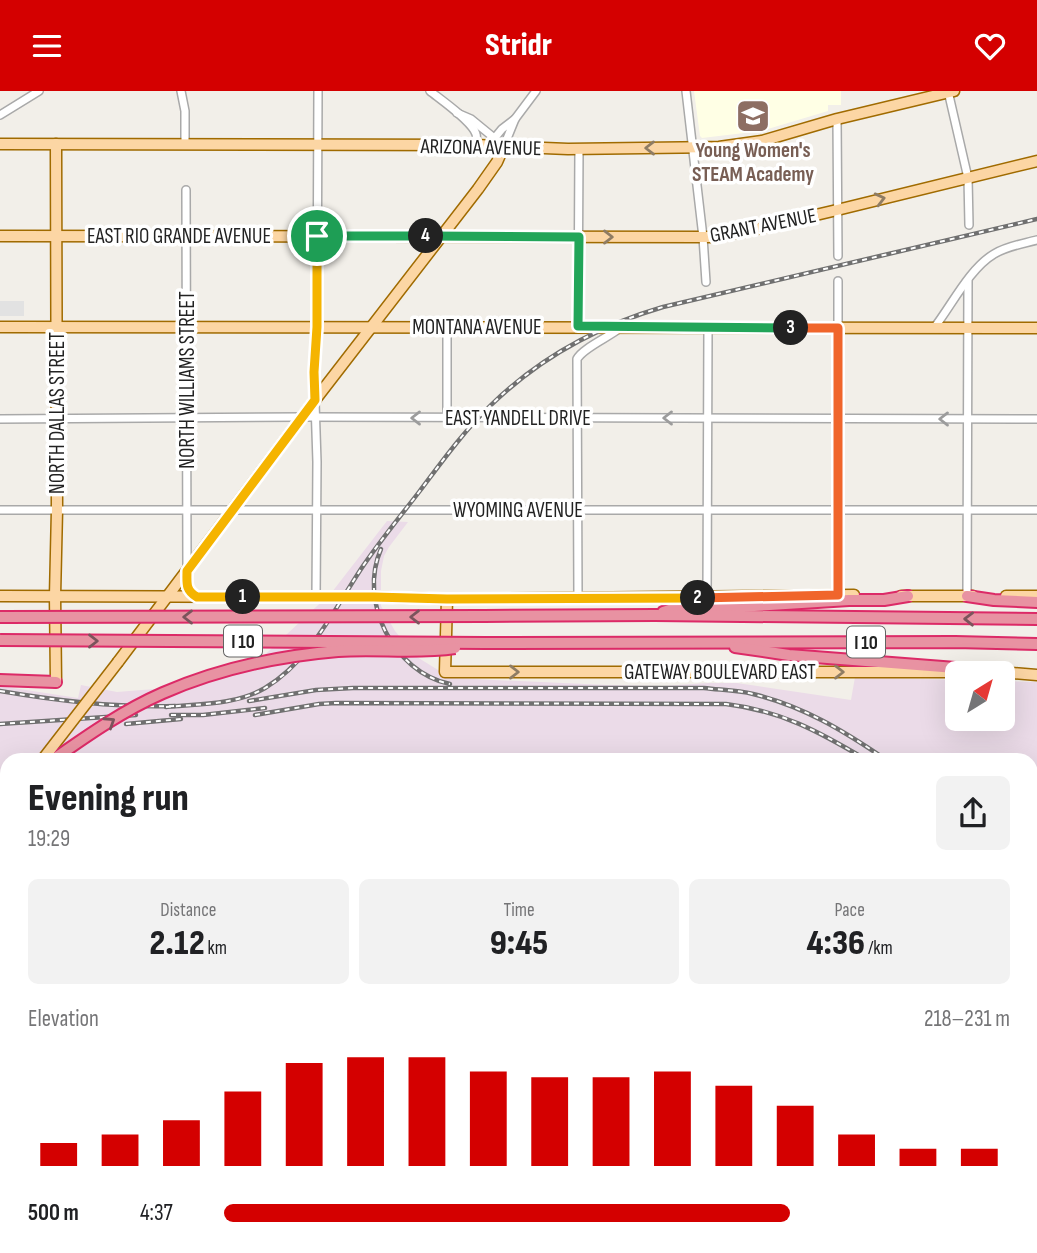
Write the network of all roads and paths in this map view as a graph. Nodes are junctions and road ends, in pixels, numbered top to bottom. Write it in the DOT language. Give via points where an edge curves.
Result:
graph roads {
  1 [pos="39,91"];
  2 [pos="181,91"];
  3 [pos="317,91"];
  4 [pos="430,91"];
  5 [pos="536,91"];
  6 [pos="686,91"];
  7 [pos="950,92"];
  8 [pos="457,113"];
  9 [pos="0,115"];
  10 [pos="515,119"];
  11 [pos="837,119"];
  12 [pos="492,142"];
  13 [pos="0,144"];
  14 [pos="56,144"];
  15 [pos="185,145"];
  16 [pos="317,145"];
  17 [pos="476,145"];
  18 [pos="504,146"];
  19 [pos="693,148"];
  20 [pos="579,149"];
  21 [pos="1037,161"];
  22 [pos="968,178"];
  23 [pos="186,190"];
  24 [pos="837,210"];
  25 [pos="969,225"];
  26 [pos="0,236"];
  27 [pos="57,236"];
  28 [pos="186,236"];
  29 [pos="317,236"];
  30 [pos="442,236"];
  31 [pos="579,237"];
  32 [pos="703,237"];
  33 [pos="1037,240"];
  34 [pos="838,256"];
  35 [pos="838,281"];
  36 [pos="968,281"];
  37 [pos="706,282"];
  38 [pos="578,326"];
  39 [pos="0,327"];
  40 [pos="57,327"];
  41 [pos="187,327"];
  42 [pos="317,327"];
  43 [pos="372,327"];
  44 [pos="447,327"];
  45 [pos="621,327"];
  46 [pos="708,328"];
  47 [pos="838,328"];
  48 [pos="934,328"];
  49 [pos="968,328"];
  50 [pos="1037,328"];
  51 [pos="315,400"];
  52 [pos="302,417"];
  53 [pos="315,417"];
  54 [pos="187,418"];
  55 [pos="447,418"];
  56 [pos="577,418"];
  57 [pos="0,419"];
  58 [pos="56,419"];
  59 [pos="708,419"];
  60 [pos="838,419"];
  61 [pos="968,419"];
  62 [pos="1037,419"];
  63 [pos="0,510"];
  64 [pos="57,510"];
  65 [pos="187,510"];
  66 [pos="233,510"];
  67 [pos="317,510"];
  68 [pos="577,510"];
  69 [pos="708,510"];
  70 [pos="838,510"];
  71 [pos="968,510"];
  72 [pos="1037,510"];
  73 [pos="187,571"];
  74 [pos="838,595"];
  75 [pos="0,596"];
  76 [pos="55,596"];
  77 [pos="168,596"];
  78 [pos="908,596"];
  79 [pos="967,596"];
  80 [pos="1037,596"];
  81 [pos="197,597"];
  82 [pos="316,598"];
  83 [pos="578,598"];
  84 [pos="708,598"];
  85 [pos="447,599"];
  86 [pos="1037,602"];
  87 [pos="655,615"];
  88 [pos="0,617"];
  89 [pos="1037,619"];
  90 [pos="0,640"];
  91 [pos="694,642"];
  92 [pos="485,643"];
  93 [pos="1037,643"];
  94 [pos="945,667"];
  95 [pos="945,672"];
  96 [pos="1015,673"];
  97 [pos="1037,675"];
  98 [pos="0,680"];
  99 [pos="56,682"];
  100 [pos="48,753"];
  101 [pos="63,753"];
  1 -- 9 [label="street"];
  2 -- 15 [label="street"];
  3 -- 16 [label="street"];
  4 -- 8 [label="street"];
  5 -- 10 [label="street"];
  6 -- 19 [label="street"];
  7 -- 11 [label="main road, ARIZONA AVENUE"];
  7 -- 22 [label="street"];
  8 -- 12 [label="street" via="471,119"];
  8 -- 17 [label="street" via="474,130"];
  10 -- 12 [label="street"];
  10 -- 18 [label="street"];
  11 -- 19 [label="main road, ARIZONA AVENUE" via="762,141"];
  11 -- 24 [label="street"];
  12 -- 17 [label="main road, ARIZONA AVENUE"];
  12 -- 18 [label="main road, ARIZONA AVENUE"];
  13 -- 14 [label="main road, ARIZONA AVENUE"];
  14 -- 15 [label="main road, ARIZONA AVENUE"];
  14 -- 27 [label="main road, NORTH DALLAS STREET"];
  15 -- 16 [label="main road, ARIZONA AVENUE"];
  16 -- 17 [label="main road, ARIZONA AVENUE"];
  16 -- 29 [label="street"];
  18 -- 20 [label="main road, ARIZONA AVENUE"];
  18 -- 30 [label="main road"];
  19 -- 20 [label="main road, ARIZONA AVENUE, one-way"];
  19 -- 32 [label="street"];
  20 -- 31 [label="street"];
  21 -- 22 [label="main road, GRANT AVENUE"];
  24 -- 22 [label="main road, GRANT AVENUE, one-way"];
  22 -- 25 [label="street"];
  23 -- 28 [label="street, NORTH WILLIAMS STREET"];
  24 -- 32 [label="main road, GRANT AVENUE"];
  24 -- 34 [label="street"];
  26 -- 27 [label="main road, EAST RIO GRANDE AVENUE"];
  27 -- 28 [label="main road, EAST RIO GRANDE AVENUE"];
  27 -- 40 [label="main road, NORTH DALLAS STREET"];
  28 -- 29 [label="main road, EAST RIO GRANDE AVENUE"];
  28 -- 41 [label="street, NORTH WILLIAMS STREET"];
  29 -- 30 [label="main road, EAST RIO GRANDE AVENUE"];
  29 -- 42 [label="street"];
  30 -- 31 [label="main road, GRANT AVENUE"];
  30 -- 43 [label="main road"];
  31 -- 32 [label="main road, GRANT AVENUE, one-way"];
  31 -- 38 [label="street"];
  32 -- 37 [label="street"];
  33 -- 36 [label="street" via="996,253"];
  35 -- 47 [label="street"];
  36 -- 48 [label="street"];
  36 -- 49 [label="street"];
  38 -- 44 [label="main road, MONTANA AVENUE"];
  38 -- 45 [label="main road, MONTANA AVENUE"];
  39 -- 40 [label="main road, MONTANA AVENUE"];
  40 -- 41 [label="main road, MONTANA AVENUE"];
  40 -- 58 [label="main road, NORTH DALLAS STREET"];
  41 -- 42 [label="main road, MONTANA AVENUE"];
  41 -- 54 [label="street, NORTH WILLIAMS STREET"];
  42 -- 43 [label="main road, MONTANA AVENUE"];
  42 -- 51 [label="street"];
  43 -- 44 [label="main road, MONTANA AVENUE"];
  43 -- 51 [label="main road"];
  44 -- 55 [label="street"];
  45 -- 46 [label="main road, MONTANA AVENUE"];
  45 -- 56 [label="street" via="577,359"];
  46 -- 47 [label="main road, MONTANA AVENUE"];
  46 -- 59 [label="street"];
  47 -- 48 [label="main road, MONTANA AVENUE"];
  47 -- 60 [label="street"];
  48 -- 49 [label="main road, MONTANA AVENUE"];
  49 -- 50 [label="main road, MONTANA AVENUE"];
  49 -- 61 [label="street"];
  51 -- 52 [label="main road"];
  51 -- 53 [label="street"];
  52 -- 53 [label="street, EAST YANDELL DRIVE"];
  52 -- 54 [label="street, EAST YANDELL DRIVE"];
  52 -- 66 [label="main road"];
  55 -- 53 [label="street, EAST YANDELL DRIVE, one-way"];
  53 -- 67 [label="street"];
  54 -- 58 [label="street, EAST YANDELL DRIVE"];
  54 -- 65 [label="street, NORTH WILLIAMS STREET"];
  55 -- 56 [label="street, EAST YANDELL DRIVE"];
  59 -- 56 [label="street, EAST YANDELL DRIVE, one-way"];
  56 -- 68 [label="street"];
  57 -- 58 [label="street, EAST YANDELL DRIVE"];
  58 -- 64 [label="main road, NORTH DALLAS STREET"];
  59 -- 60 [label="street, EAST YANDELL DRIVE"];
  59 -- 69 [label="street"];
  61 -- 60 [label="street, EAST YANDELL DRIVE, one-way"];
  60 -- 70 [label="street"];
  61 -- 62 [label="street, EAST YANDELL DRIVE"];
  61 -- 71 [label="street"];
  63 -- 64 [label="street, WYOMING AVENUE"];
  64 -- 65 [label="street, WYOMING AVENUE"];
  64 -- 76 [label="main road, NORTH DALLAS STREET"];
  65 -- 66 [label="street, WYOMING AVENUE"];
  65 -- 73 [label="street, NORTH WILLIAMS STREET"];
  66 -- 67 [label="street, WYOMING AVENUE"];
  66 -- 73 [label="main road"];
  67 -- 68 [label="street, WYOMING AVENUE"];
  67 -- 82 [label="street"];
  68 -- 69 [label="street, WYOMING AVENUE"];
  68 -- 83 [label="street"];
  69 -- 70 [label="street, WYOMING AVENUE"];
  69 -- 84 [label="street"];
  70 -- 71 [label="street, WYOMING AVENUE"];
  70 -- 74 [label="street"];
  71 -- 72 [label="street, WYOMING AVENUE"];
  71 -- 79 [label="street"];
  73 -- 77 [label="main road"];
  73 -- 81 [label="main road" via="186,586"];
  74 -- 78 [label="main road"];
  74 -- 84 [label="main road"];
  75 -- 76 [label="main road"];
  76 -- 77 [label="main road"];
  76 -- 99 [label="main road, NORTH DALLAS STREET"];
  77 -- 81 [label="main road"];
  77 -- 100 [label="main road, bridge"];
  78 -- 79 [label="main road"];
  78 -- 87 [label="highway" via="754,607 679,607"];
  79 -- 80 [label="main road"];
  79 -- 86 [label="highway"];
  81 -- 82 [label="main road"];
  82 -- 85 [label="main road"];
  83 -- 84 [label="main road"];
  83 -- 85 [label="main road"];
  85 -- 95 [label="main road, GATEWAY BOULEVARD EAST, one-way" via="445,671"];
  87 -- 88 [label="highway, I 10, one-way, bridge"];
  89 -- 87 [label="highway, I 10, one-way"];
  90 -- 92 [label="highway, I 10, one-way, bridge"];
  91 -- 92 [label="highway, I 10"];
  91 -- 93 [label="highway, I 10"];
  91 -- 94 [label="highway"];
  101 -- 92 [label="highway, one-way, bridge" via="162,694 239,668 326,652 439,650"];
  96 -- 97 [label="main road, GATEWAY BOULEVARD EAST"];
  98 -- 99 [label="highway"];
}
